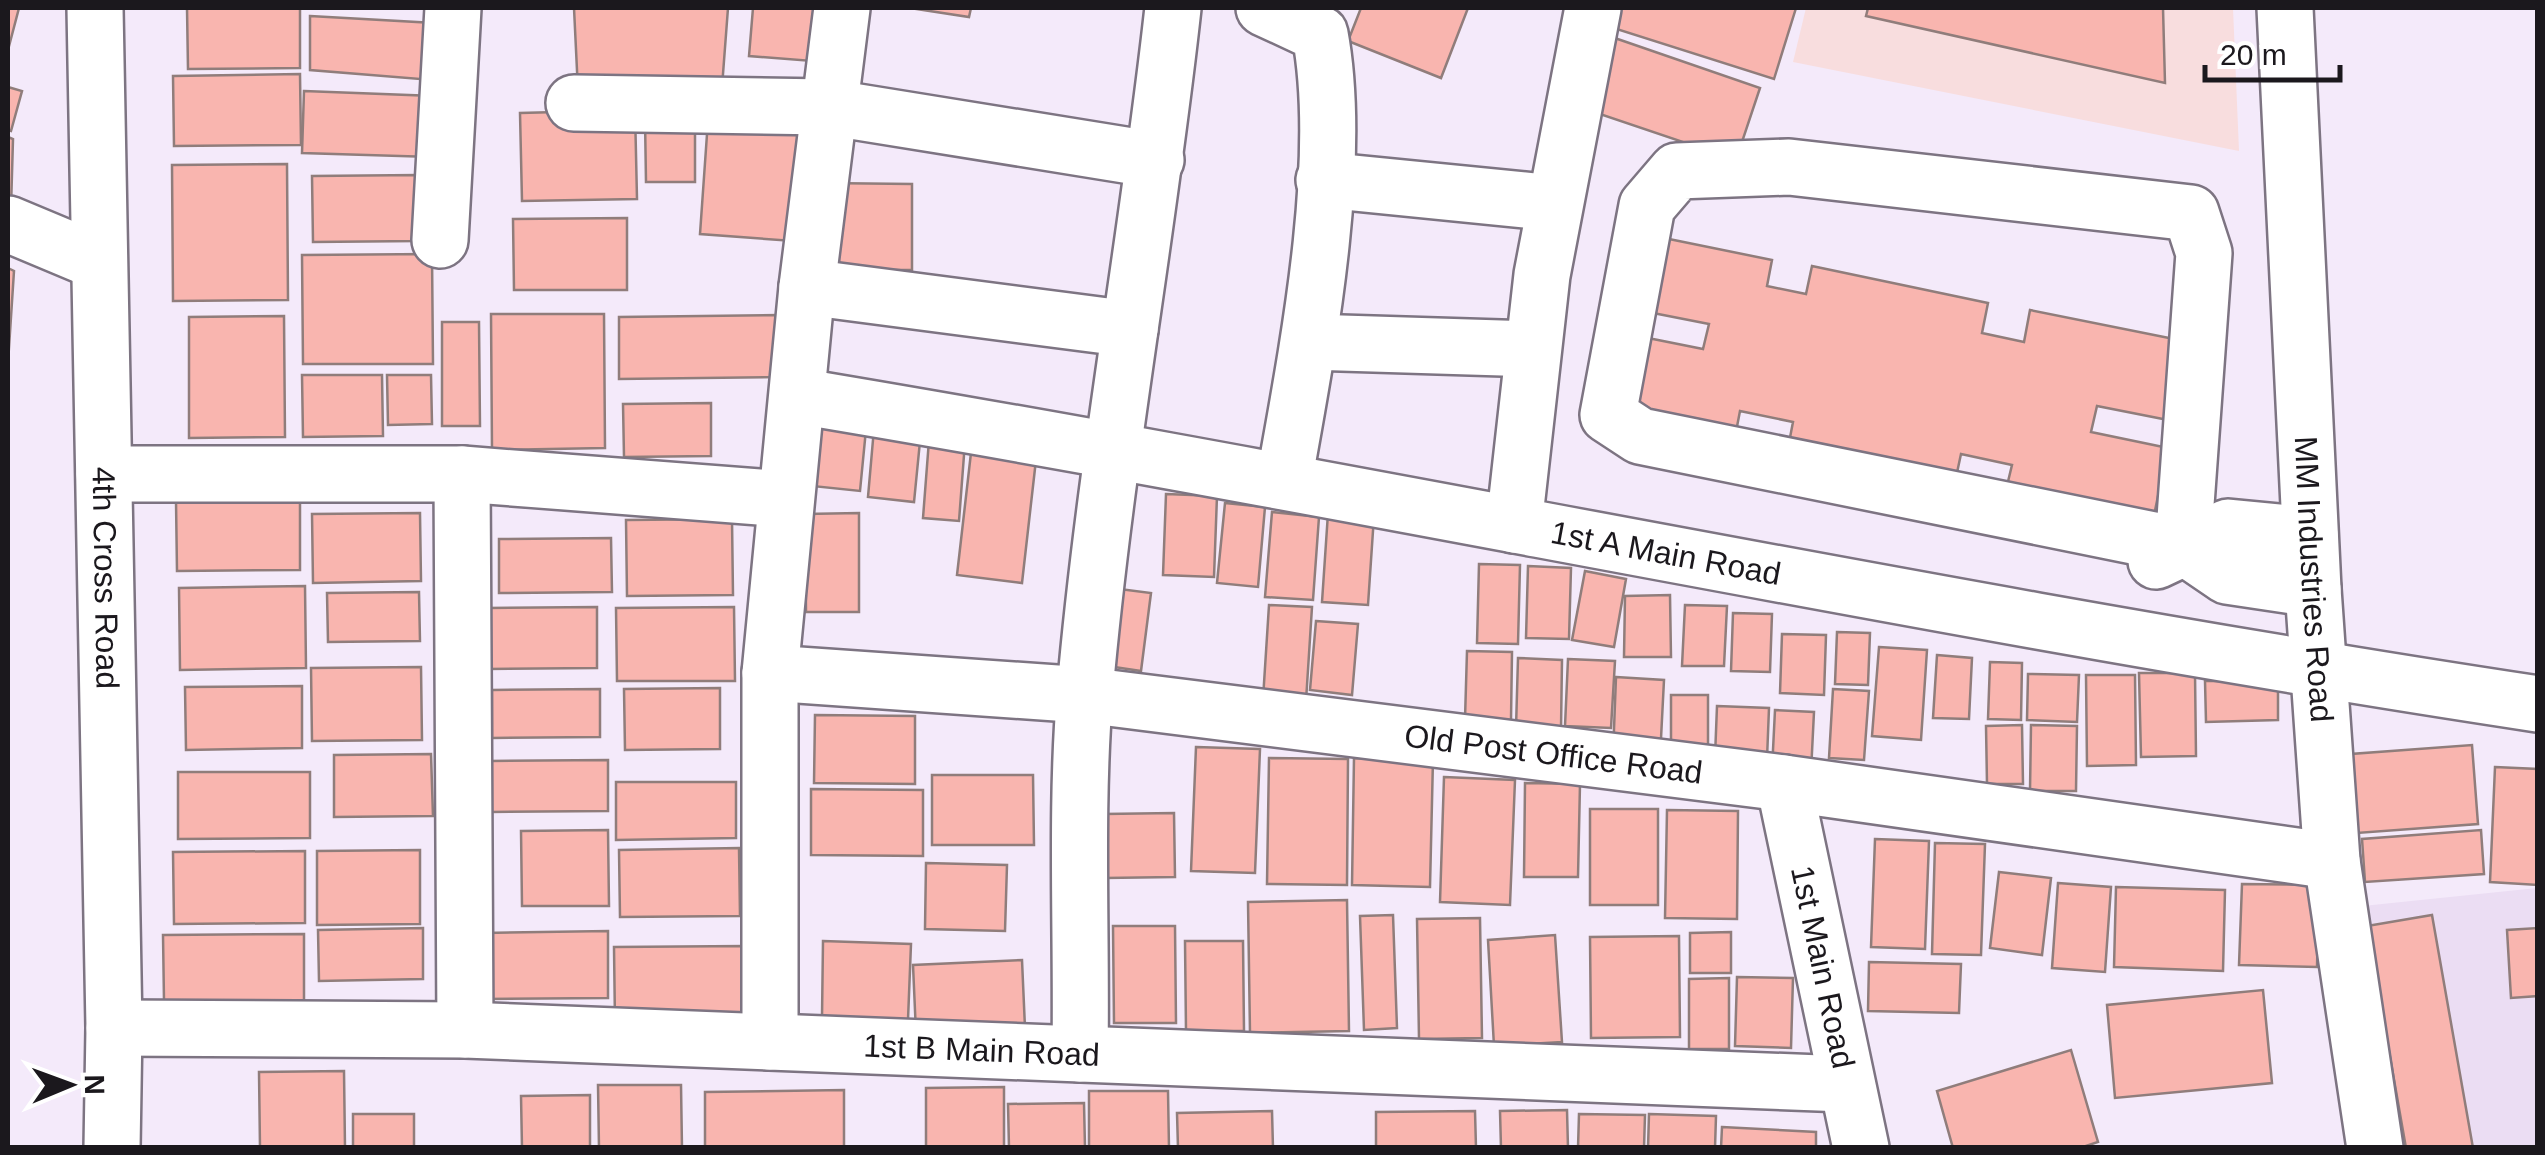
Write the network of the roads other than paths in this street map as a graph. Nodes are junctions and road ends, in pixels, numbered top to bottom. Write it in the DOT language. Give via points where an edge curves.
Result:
graph roads {
  1 [pos="95,8"];
  2 [pos="453,8"];
  3 [pos="842,8"];
  4 [pos="1173,8"];
  5 [pos="1264,8"];
  6 [pos="1593,8"];
  7 [pos="2285,8"];
  8 [pos="574,103"];
  9 [pos="827,107"];
  10 [pos="1156,160"];
  11 [pos="1324,180"];
  12 [pos="1554,202"];
  13 [pos="8,224"];
  14 [pos="440,240"];
  15 [pos="100,262"];
  16 [pos="807,288"];
  17 [pos="1130,329"];
  18 [pos="1309,342"];
  19 [pos="1533,349"];
  20 [pos="798,396"];
  21 [pos="1111,448"];
  22 [pos="104,474"];
  23 [pos="462,474"];
  24 [pos="1284,481"];
  25 [pos="785,499"];
  26 [pos="1514,525"];
  27 [pos="1925,529"];
  28 [pos="2310,535"];
  29 [pos="2184,546"];
  30 [pos="2313,589"];
  31 [pos="2318,671"];
  32 [pos="770,674"];
  33 [pos="1085,695"];
  34 [pos="2538,704"];
  35 [pos="1784,783"];
  36 [pos="2332,861"];
  37 [pos="114,1028"];
  38 [pos="465,1030"];
  39 [pos="770,1042"];
  40 [pos="1080,1054"];
  41 [pos="1846,1084"];
  42 [pos="112,1148"];
  43 [pos="1861,1148"];
  44 [pos="2376,1148"];
  1 -- 15 [label="street, 4th Cross Road"];
  2 -- 14 [label="street"];
  3 -- 9 [label="street"];
  4 -- 10 [label="street"];
  5 -- 11 [label="street" via="1320,34 1326,65"];
  6 -- 12 [label="street"];
  7 -- 28 [label="street, MM Industries Road"];
  8 -- 9 [label="street"];
  9 -- 10 [label="street"];
  9 -- 16 [label="street"];
  10 -- 17 [label="street"];
  11 -- 12 [label="street"];
  11 -- 18 [label="street"];
  12 -- 19 [label="street"];
  13 -- 15 [label="street"];
  15 -- 22 [label="street, 4th Cross Road"];
  16 -- 17 [label="street"];
  16 -- 20 [label="street"];
  17 -- 21 [label="street"];
  18 -- 19 [label="street"];
  18 -- 24 [label="street"];
  19 -- 26 [label="street"];
  20 -- 21 [label="street, 1st A Main Road"];
  20 -- 25 [label="street"];
  21 -- 24 [label="street, 1st A Main Road"];
  21 -- 33 [label="street"];
  22 -- 23 [label="street"];
  22 -- 37 [label="street, 4th Cross Road"];
  23 -- 25 [label="street"];
  23 -- 38 [label="street"];
  24 -- 26 [label="street, 1st A Main Road"];
  25 -- 32 [label="street"];
  26 -- 31 [label="street, 1st A Main Road"];
  27 -- 29 [label="street" via="2136,571"];
  28 -- 29 [label="street" via="2228,527"];
  28 -- 30 [label="street, MM Industries Road"];
  29 -- 29 [label="street" via="1640,436 1608,415 1647,206 1677,171 1789,167 2191,214 2204,254"];
  29 -- 30 [label="street" via="2226,576"];
  30 -- 31 [label="street, MM Industries Road"];
  31 -- 34 [label="street, 1st A Main Road"];
  31 -- 36 [label="street, MM Industries Road"];
  32 -- 33 [label="street, Old Post Office Road"];
  32 -- 39 [label="street"];
  33 -- 35 [label="street, Old Post Office Road"];
  33 -- 40 [label="street"];
  35 -- 36 [label="street, Old Post Office Road"];
  35 -- 41 [label="street, 1st Main Road"];
  36 -- 44 [label="street, MM Industries Road"];
  37 -- 38 [label="street, 1st B Main Road"];
  37 -- 42 [label="street, 4th Cross Road"];
  38 -- 39 [label="street, 1st B Main Road"];
  39 -- 40 [label="street, 1st B Main Road"];
  40 -- 41 [label="street, 1st B Main Road"];
  41 -- 43 [label="street, 1st Main Road"];
}
